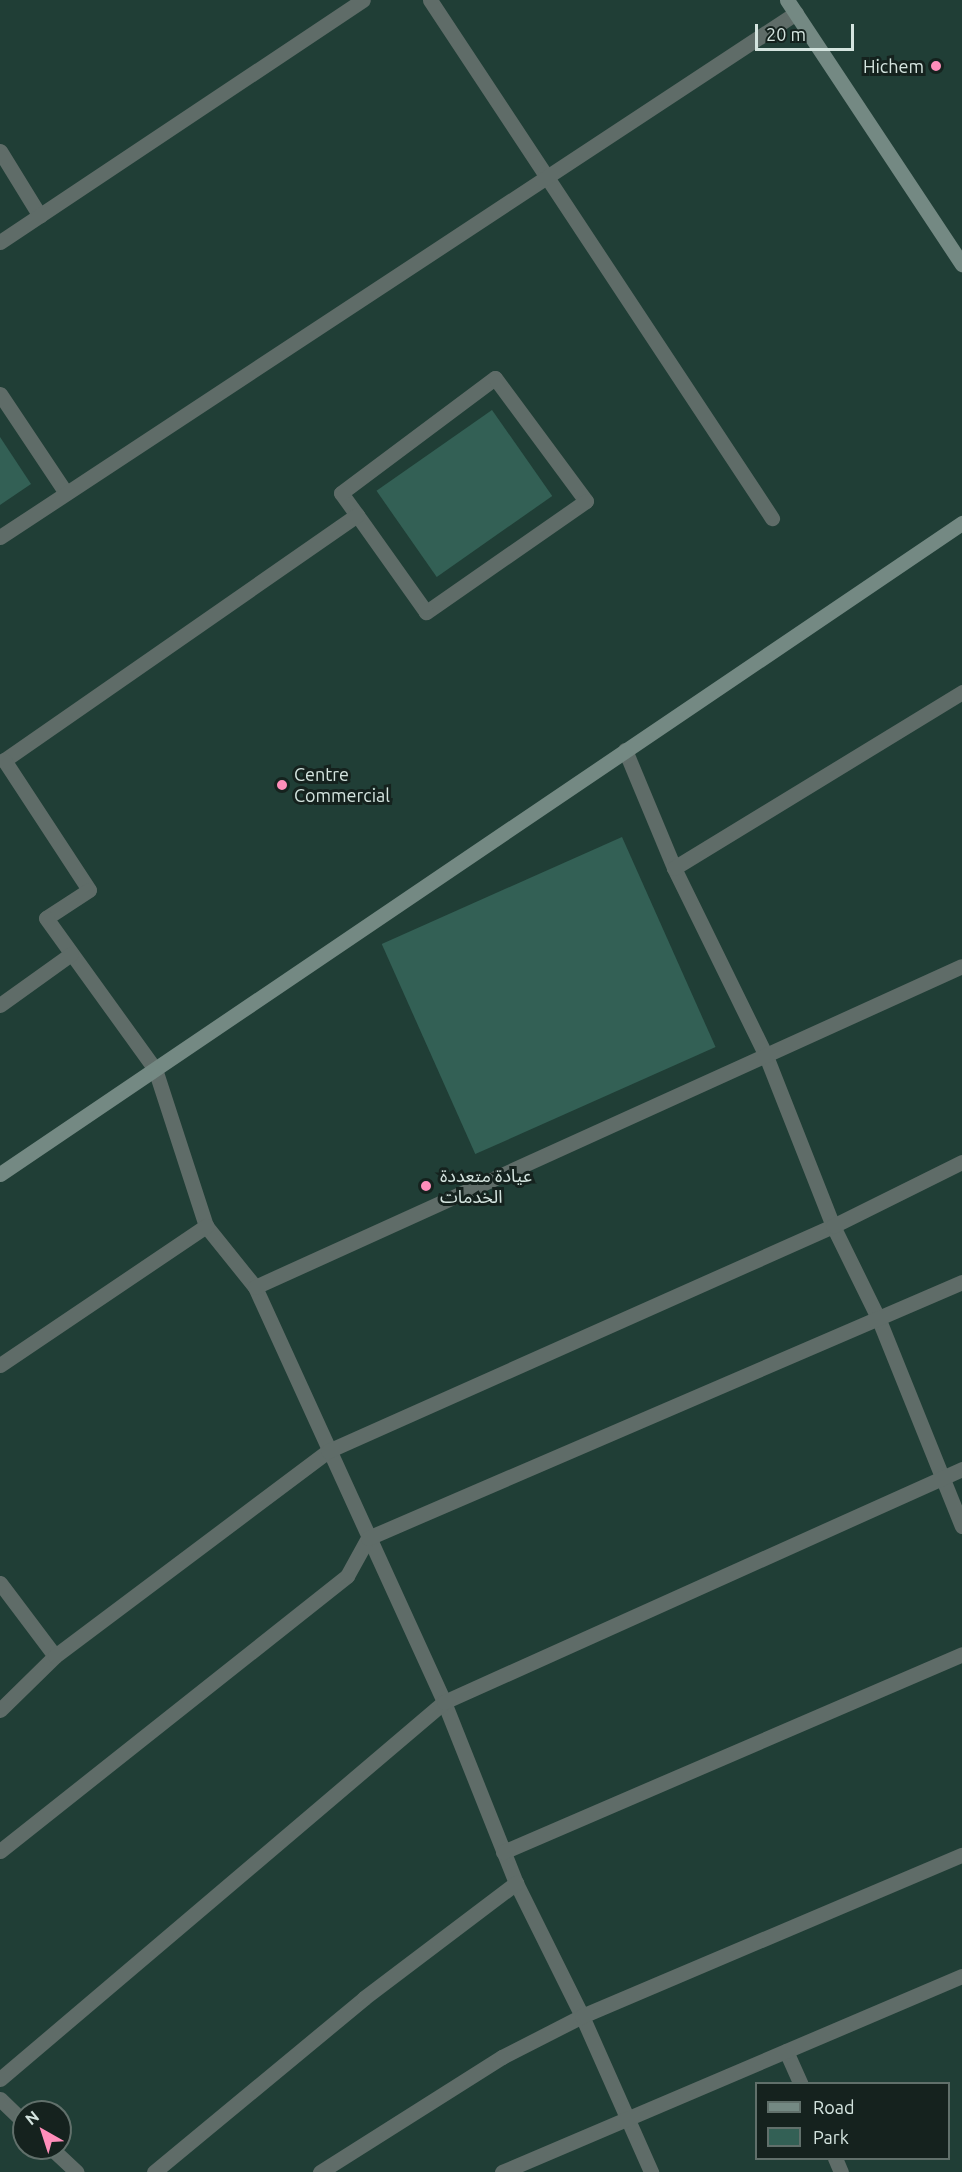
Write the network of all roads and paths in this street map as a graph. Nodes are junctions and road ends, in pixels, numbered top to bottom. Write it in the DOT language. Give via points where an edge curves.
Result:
graph roads {
  1 [pos="363,0"];
  2 [pos="430,0"];
  3 [pos="787,0"];
  4 [pos="796,13"];
  5 [pos="0,151"];
  6 [pos="547,177"];
  7 [pos="40,216"];
  8 [pos="0,242"];
  9 [pos="962,264"];
  10 [pos="0,394"];
  11 [pos="66,493"];
  12 [pos="357,515"];
  13 [pos="771,518"];
  14 [pos="962,523"];
  15 [pos="0,537"];
  16 [pos="962,692"];
  17 [pos="625,750"];
  18 [pos="674,868"];
  19 [pos="71,954"];
  20 [pos="962,966"];
  21 [pos="0,1005"];
  22 [pos="766,1056"];
  23 [pos="155,1069"];
  24 [pos="962,1162"];
  25 [pos="0,1174"];
  26 [pos="206,1226"];
  27 [pos="833,1226"];
  28 [pos="962,1282"];
  29 [pos="255,1287"];
  30 [pos="879,1320"];
  31 [pos="0,1365"];
  32 [pos="328,1451"];
  33 [pos="962,1469"];
  34 [pos="942,1478"];
  35 [pos="962,1526"];
  36 [pos="368,1538"];
  37 [pos="0,1583"];
  38 [pos="962,1654"];
  39 [pos="55,1656"];
  40 [pos="444,1702"];
  41 [pos="0,1710"];
  42 [pos="0,1851"];
  43 [pos="503,1852"];
  44 [pos="962,1855"];
  45 [pos="516,1883"];
  46 [pos="962,1976"];
  47 [pos="582,2016"];
  48 [pos="786,2051"];
  49 [pos="0,2079"];
  50 [pos="800,2082"];
  51 [pos="0,2099"];
  52 [pos="12,2110"];
  53 [pos="626,2118"];
  54 [pos="64,2160"];
  55 [pos="76,2172"];
  56 [pos="154,2172"];
  57 [pos="320,2172"];
  58 [pos="502,2172"];
  59 [pos="651,2172"];
  1 -- 7 [label="street"];
  2 -- 6 [label="street"];
  3 -- 4 [label="main road"];
  4 -- 6 [label="street"];
  4 -- 9 [label="main road"];
  5 -- 7 [label="street"];
  6 -- 11 [label="street"];
  6 -- 13 [label="street"];
  7 -- 8 [label="street"];
  10 -- 11 [label="street"];
  11 -- 15 [label="street"];
  12 -- 12 [label="street" via="426,612 586,501 495,378 342,493"];
  12 -- 19 [label="street" via="4,760 88,890 46,918"];
  14 -- 17 [label="main road"];
  16 -- 18 [label="street"];
  17 -- 18 [label="street"];
  17 -- 23 [label="main road"];
  18 -- 22 [label="street"];
  19 -- 21 [label="street"];
  19 -- 23 [label="street"];
  20 -- 22 [label="street"];
  22 -- 27 [label="street"];
  22 -- 29 [label="street"];
  23 -- 25 [label="main road"];
  23 -- 26 [label="street"];
  24 -- 27 [label="street"];
  26 -- 29 [label="street"];
  26 -- 31 [label="street"];
  27 -- 30 [label="street"];
  27 -- 32 [label="street"];
  28 -- 30 [label="street"];
  29 -- 32 [label="street"];
  30 -- 34 [label="street"];
  30 -- 36 [label="street"];
  32 -- 36 [label="street"];
  32 -- 39 [label="street"];
  33 -- 34 [label="street"];
  34 -- 35 [label="street"];
  34 -- 40 [label="street"];
  36 -- 40 [label="street"];
  36 -- 42 [label="street" via="347,1576"];
  37 -- 39 [label="street"];
  38 -- 43 [label="street"];
  39 -- 41 [label="street"];
  40 -- 43 [label="street"];
  40 -- 49 [label="street"];
  43 -- 45 [label="street"];
  44 -- 47 [label="street"];
  45 -- 47 [label="street"];
  45 -- 56 [label="street" via="364,1998"];
  46 -- 48 [label="street"];
  47 -- 53 [label="street"];
  47 -- 57 [label="street" via="502,2057"];
  48 -- 50 [label="street"];
  48 -- 53 [label="street"];
  51 -- 52 [label="street"];
  53 -- 58 [label="street"];
  53 -- 59 [label="street"];
  54 -- 55 [label="street"];
}
